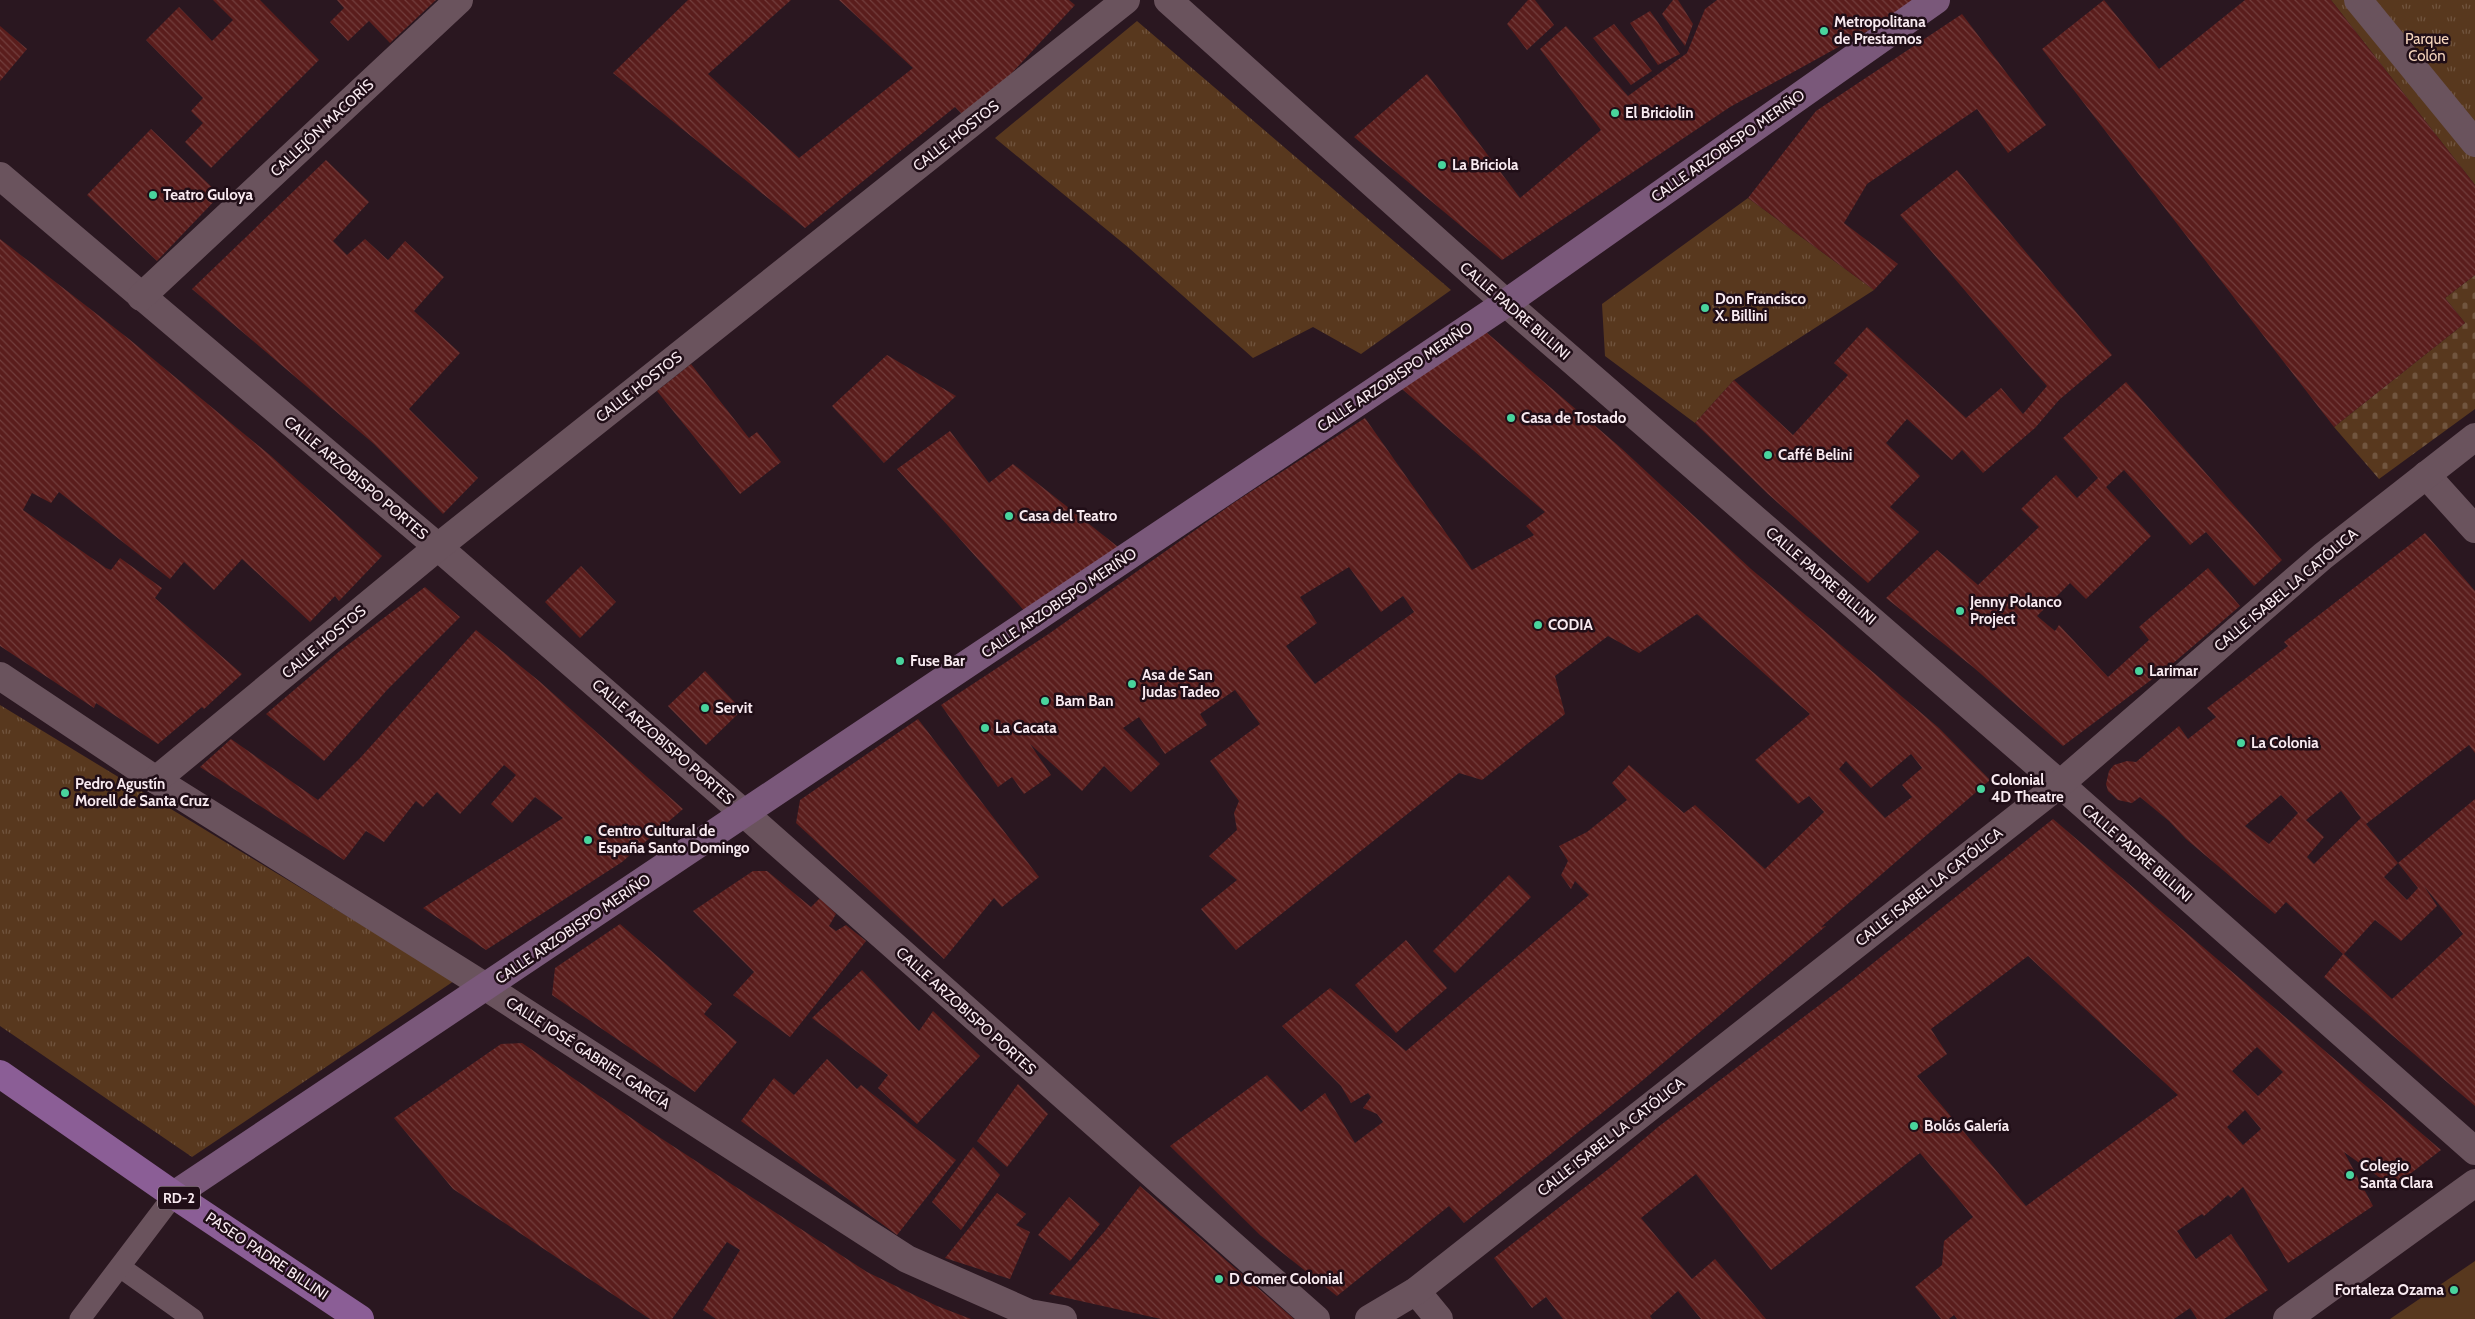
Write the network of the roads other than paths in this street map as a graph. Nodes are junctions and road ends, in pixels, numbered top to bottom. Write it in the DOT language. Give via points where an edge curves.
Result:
graph roads {
  1 [pos="459,0"];
  2 [pos="1126,0"];
  3 [pos="1168,0"];
  4 [pos="1936,0"];
  5 [pos="2358,0"];
  6 [pos="2475,143"];
  7 [pos="0,176"];
  8 [pos="141,297"];
  9 [pos="1506,303"];
  10 [pos="2475,437"];
  11 [pos="2426,475"];
  12 [pos="2475,529"];
  13 [pos="438,547"];
  14 [pos="0,676"];
  15 [pos="156,780"];
  16 [pos="2060,784"];
  17 [pos="745,814"];
  18 [pos="486,987"];
  19 [pos="0,1074"];
  20 [pos="2475,1151"];
  21 [pos="2475,1183"];
  22 [pos="174,1195"];
  23 [pos="120,1267"];
  24 [pos="1416,1291"];
  25 [pos="80,1319"];
  26 [pos="193,1319"];
  27 [pos="360,1319"];
  28 [pos="1063,1319"];
  29 [pos="1316,1319"];
  30 [pos="1369,1319"];
  31 [pos="1439,1319"];
  32 [pos="2287,1319"];
  1 -- 8 [label="street, CALLEJÓN MACORÍS"];
  2 -- 13 [label="street, CALLE HOSTOS"];
  3 -- 9 [label="street, CALLE PADRE BILLINI"];
  4 -- 9 [label="street, CALLE ARZOBISPO MERIÑO"];
  5 -- 6 [label="street"];
  7 -- 8 [label="street, CALLE ARZOBISPO PORTES"];
  8 -- 13 [label="street, CALLE ARZOBISPO PORTES"];
  9 -- 16 [label="street, CALLE PADRE BILLINI"];
  9 -- 17 [label="street, CALLE ARZOBISPO MERIÑO"];
  10 -- 11 [label="street, CALLE ISABEL LA CATÓLICA"];
  11 -- 12 [label="street"];
  11 -- 16 [label="street, CALLE ISABEL LA CATÓLICA" via="2323,556"];
  13 -- 15 [label="street, CALLE HOSTOS"];
  13 -- 17 [label="street, CALLE ARZOBISPO PORTES"];
  14 -- 15 [label="street, CALLE JOSÉ GABRIEL GARCÍA"];
  15 -- 18 [label="street, CALLE JOSÉ GABRIEL GARCÍA"];
  16 -- 20 [label="street, CALLE PADRE BILLINI"];
  16 -- 24 [label="street, CALLE ISABEL LA CATÓLICA"];
  17 -- 18 [label="street, CALLE ARZOBISPO MERIÑO"];
  17 -- 29 [label="street, CALLE ARZOBISPO PORTES"];
  18 -- 22 [label="street, CALLE ARZOBISPO MERIÑO"];
  18 -- 28 [label="street, CALLE JOSÉ GABRIEL GARCÍA" via="907,1259 1029,1313"];
  19 -- 22 [label="main road, PASEO PADRE BILLINI / RD-2"];
  21 -- 32 [label="street"];
  22 -- 23 [label="lane"];
  22 -- 27 [label="main road, PASEO PADRE BILLINI / RD-2"];
  23 -- 25 [label="lane"];
  23 -- 26 [label="lane"];
  24 -- 30 [label="street, CALLE ISABEL LA CATÓLICA"];
  24 -- 31 [label="street"];
}
